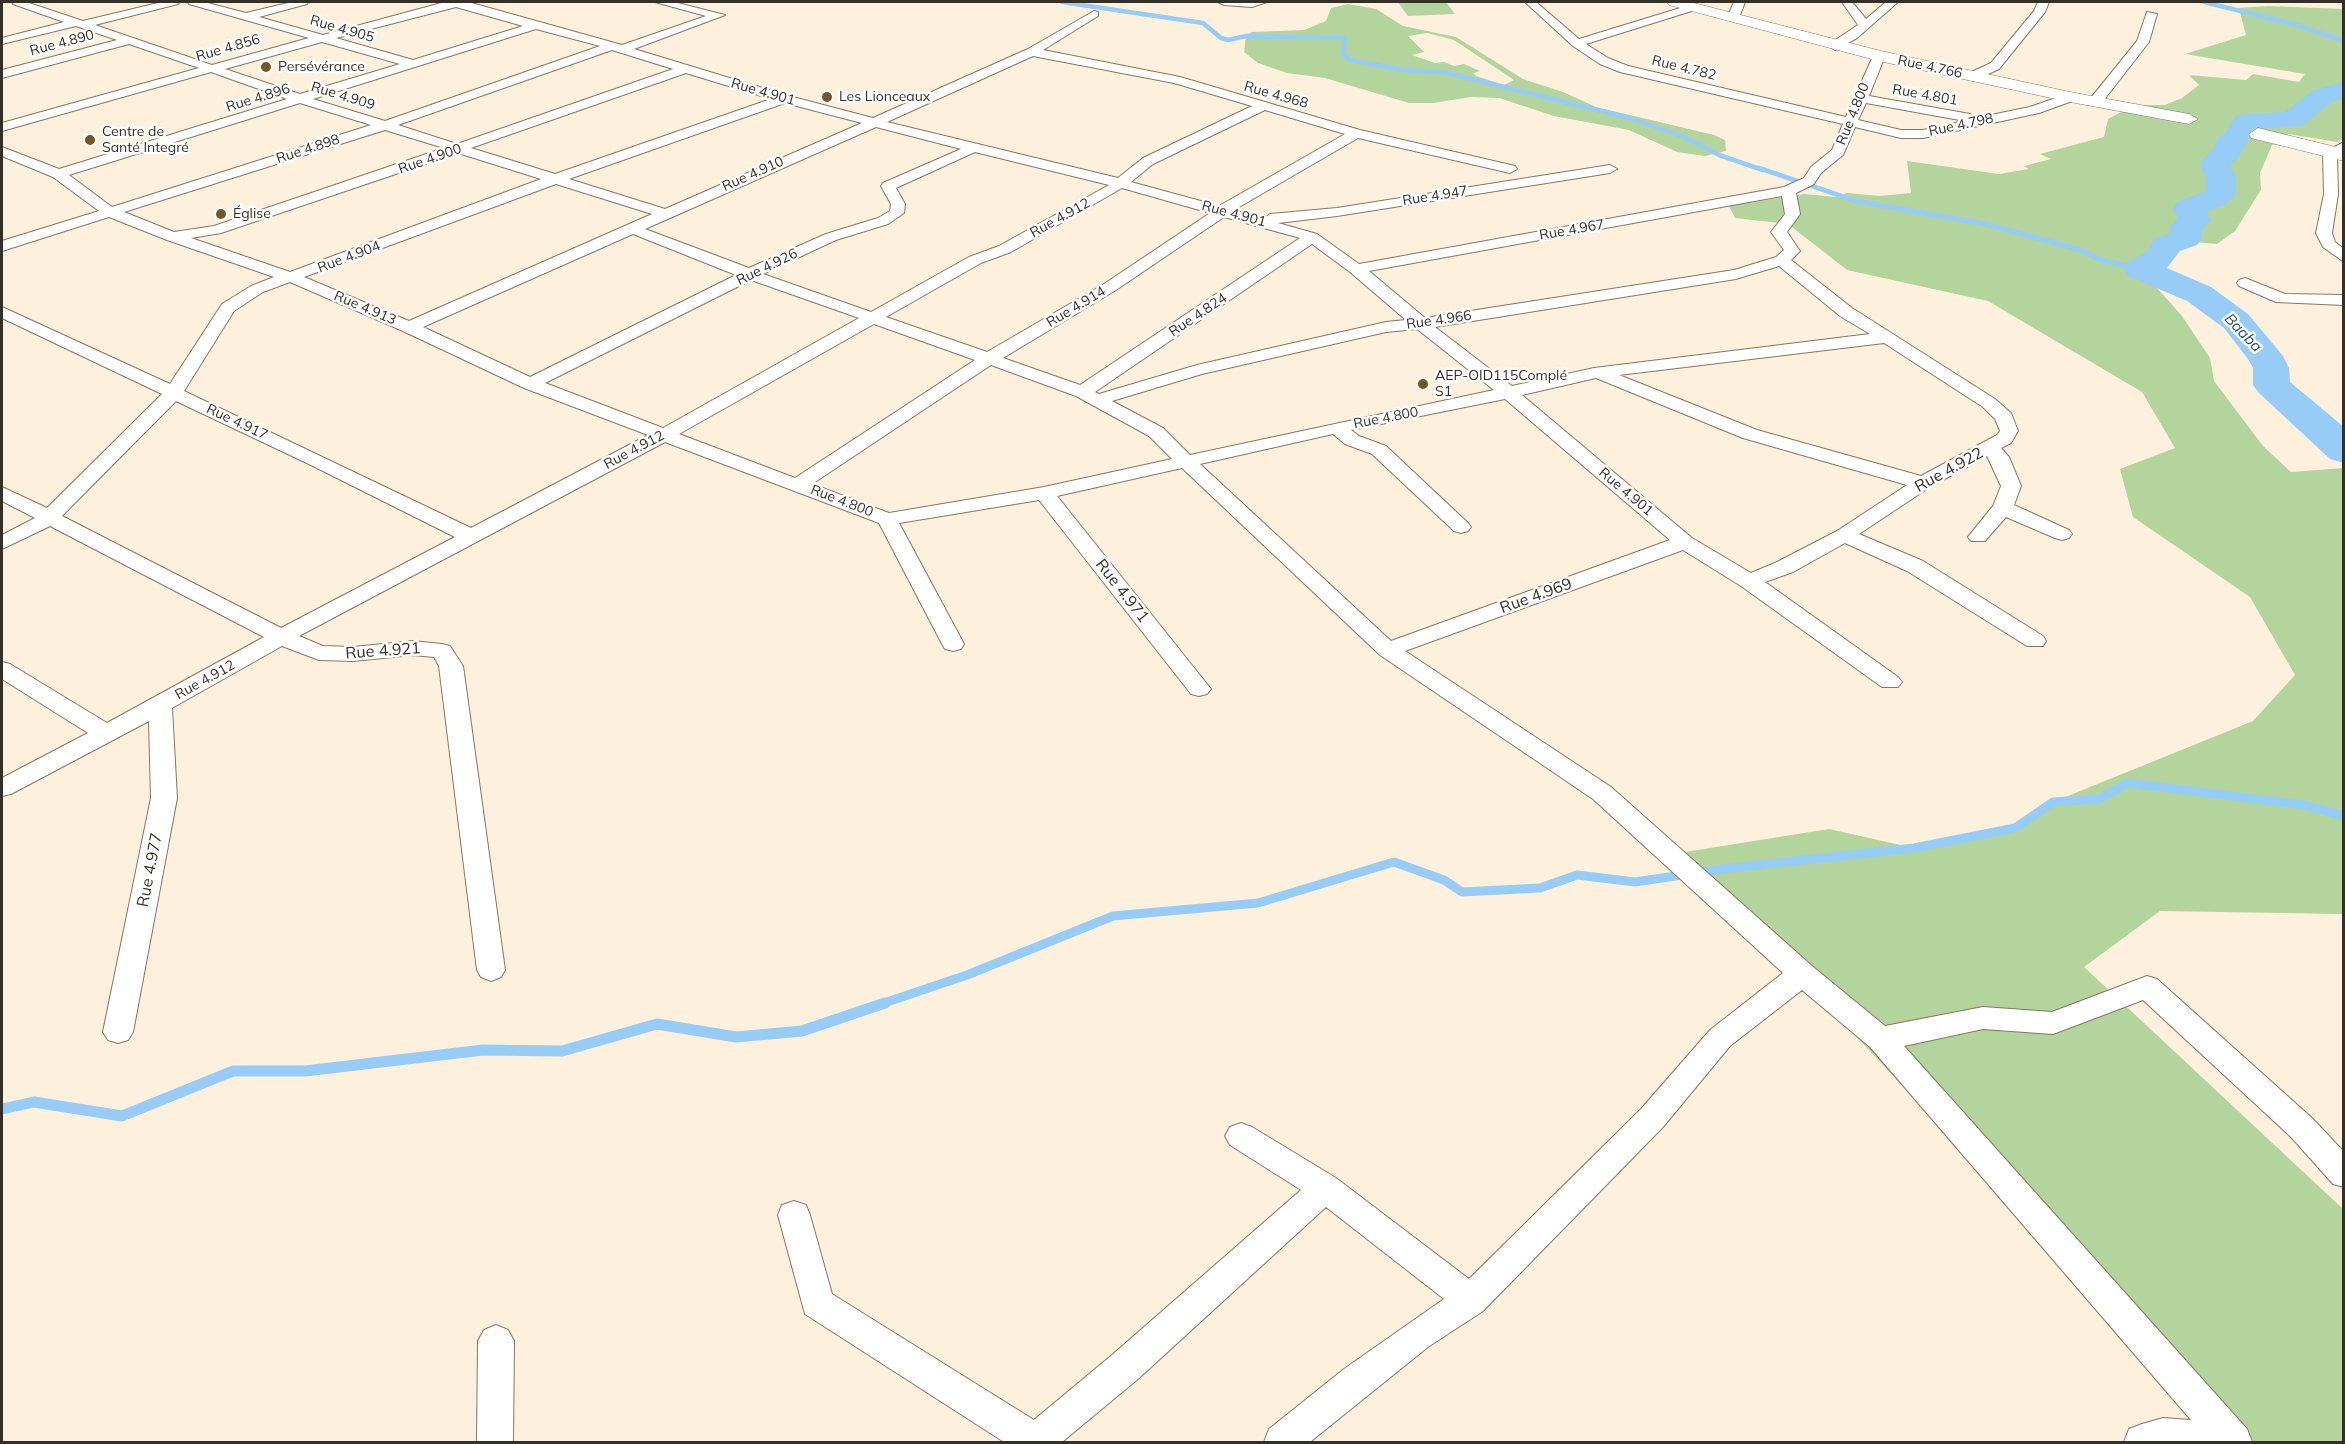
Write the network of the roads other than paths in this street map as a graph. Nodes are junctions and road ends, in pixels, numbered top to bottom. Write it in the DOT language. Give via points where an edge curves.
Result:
graph roads {
  1 [pos="174,2"];
  2 [pos="193,2"];
  3 [pos="303,2"];
  4 [pos="457,2"];
  5 [pos="661,2"];
  6 [pos="1224,2"];
  7 [pos="1261,2"];
  8 [pos="1530,2"];
  9 [pos="1674,2"];
  10 [pos="1739,2"];
  11 [pos="1846,2"];
  12 [pos="1892,2"];
  13 [pos="2043,2"];
  14 [pos="17,5"];
  15 [pos="1694,7"];
  16 [pos="1094,14"];
  17 [pos="2151,14"];
  18 [pos="245,17"];
  19 [pos="1733,18"];
  20 [pos="81,23"];
  21 [pos="534,26"];
  22 [pos="1865,26"];
  23 [pos="321,39"];
  24 [pos="130,40"];
  25 [pos="2,42"];
  26 [pos="1577,42"];
  27 [pos="1835,46"];
  28 [pos="617,48"];
  29 [pos="1032,52"];
  30 [pos="1879,56"];
  31 [pos="414,64"];
  32 [pos="212,69"];
  33 [pos="684,69"];
  34 [pos="2,74"];
  35 [pos="1973,76"];
  36 [pos="2070,97"];
  37 [pos="1861,98"];
  38 [pos="784,99"];
  39 [pos="304,100"];
  40 [pos="2095,102"];
  41 [pos="1261,107"];
  42 [pos="2188,119"];
  43 [pos="1984,121"];
  44 [pos="873,122"];
  45 [pos="1850,124"];
  46 [pos="386,125"];
  47 [pos="2,128"];
  48 [pos="1356,133"];
  49 [pos="2258,134"];
  50 [pos="974,148"];
  51 [pos="456,149"];
  52 [pos="2,151"];
  53 [pos="2339,151"];
  54 [pos="1510,169"];
  55 [pos="1610,169"];
  56 [pos="58,174"];
  57 [pos="558,178"];
  58 [pos="1120,184"];
  59 [pos="1799,187"];
  60 [pos="1224,210"];
  61 [pos="110,212"];
  62 [pos="663,213"];
  63 [pos="1259,220"];
  64 [pos="633,229"];
  65 [pos="172,237"];
  66 [pos="1312,237"];
  67 [pos="2,246"];
  68 [pos="2343,257"];
  69 [pos="1782,260"];
  70 [pos="1356,269"];
  71 [pos="751,275"];
  72 [pos="293,278"];
  73 [pos="2245,283"];
  74 [pos="2343,300"];
  75 [pos="2,312"];
  76 [pos="876,318"];
  77 [pos="1421,324"];
  78 [pos="409,327"];
  79 [pos="1887,338"];
  80 [pos="987,360"];
  81 [pos="1594,373"];
  82 [pos="530,384"];
  83 [pos="173,393"];
  84 [pos="1509,393"];
  85 [pos="1091,395"];
  86 [pos="1337,428"];
  87 [pos="665,434"];
  88 [pos="1989,448"];
  89 [pos="1187,462"];
  90 [pos="1923,483"];
  91 [pos="799,484"];
  92 [pos="2,493"];
  93 [pos="1044,494"];
  94 [pos="2003,508"];
  95 [pos="48,519"];
  96 [pos="887,519"];
  97 [pos="1461,527"];
  98 [pos="2062,534"];
  99 [pos="1844,535"];
  100 [pos="470,536"];
  101 [pos="1978,537"];
  102 [pos="1684,542"];
  103 [pos="2,543"];
  104 [pos="1749,581"];
  105 [pos="281,637"];
  106 [pos="2035,640"];
  107 [pos="953,644"];
  108 [pos="1388,650"];
  109 [pos="2,669"];
  110 [pos="1890,682"];
  111 [pos="1199,689"];
  112 [pos="160,705"];
  113 [pos="106,733"];
  114 [pos="2,788"];
  115 [pos="491,970"];
  116 [pos="1803,974"];
  117 [pos="118,1032"];
  118 [pos="1880,1039"];
  119 [pos="1241,1136"];
  120 [pos="2343,1174"];
  121 [pos="1325,1188"];
  122 [pos="794,1215"];
  123 [pos="1471,1300"];
  124 [pos="496,1341"];
  125 [pos="2233,1441"];
  126 [pos="495,1443"];
  127 [pos="1037,1443"];
  128 [pos="1282,1443"];
  129 [pos="2142,1443"];
  1 -- 20 [label="street"];
  2 -- 18 [label="street, Rue 4.905"];
  3 -- 18 [label="street"];
  4 -- 21 [label="street, Rue 4.901"];
  4 -- 23 [label="street, Rue 4.856"];
  5 -- 28 [label="street, Rue 4.898" via="719,15"];
  6 -- 7 [label="street"];
  8 -- 26 [label="street, Rue 4.782"];
  9 -- 15 [label="street, Rue 4.766"];
  10 -- 19 [label="street"];
  11 -- 22 [label="street"];
  12 -- 22 [label="street"];
  13 -- 35 [label="street" via="1995,66"];
  14 -- 20 [label="street, Rue 4.909"];
  15 -- 19 [label="street, Rue 4.766"];
  15 -- 26 [label="street"];
  16 -- 29 [label="street, Rue 4.910"];
  17 -- 40 [label="street" via="2143,42"];
  18 -- 23 [label="street, Rue 4.905"];
  19 -- 27 [label="street, Rue 4.766"];
  20 -- 24 [label="street, Rue 4.909"];
  20 -- 25 [label="street"];
  21 -- 28 [label="street, Rue 4.901"];
  21 -- 31 [label="street, Rue 4.896"];
  22 -- 27 [label="street"];
  23 -- 31 [label="street, Rue 4.905"];
  23 -- 32 [label="street, Rue 4.856"];
  24 -- 32 [label="street, Rue 4.909"];
  24 -- 34 [label="street, Rue 4.890"];
  26 -- 45 [label="street, Rue 4.782" via="1604,62 1624,69"];
  27 -- 30 [label="street, Rue 4.766"];
  28 -- 33 [label="street, Rue 4.901"];
  28 -- 46 [label="street, Rue 4.898"];
  29 -- 41 [label="street, Rue 4.968" via="1176,80"];
  29 -- 44 [label="street, Rue 4.910"];
  30 -- 35 [label="street, Rue 4.766"];
  30 -- 37 [label="street, Rue 4.800"];
  31 -- 39 [label="street, Rue 4.896"];
  32 -- 39 [label="street, Rue 4.909"];
  32 -- 47 [label="street, Rue 4.856"];
  33 -- 38 [label="street, Rue 4.901"];
  33 -- 51 [label="street, Rue 4.900"];
  35 -- 36 [label="street, Rue 4.766"];
  36 -- 40 [label="street, Rue 4.766"];
  36 -- 43 [label="street, Rue 4.798"];
  37 -- 43 [label="street, Rue 4.801"];
  37 -- 45 [label="street, Rue 4.800"];
  38 -- 44 [label="street, Rue 4.901"];
  38 -- 57 [label="street, Rue 4.904"];
  39 -- 46 [label="street, Rue 4.909"];
  39 -- 56 [label="street, Rue 4.896"];
  40 -- 42 [label="street, Rue 4.766"];
  41 -- 48 [label="street, Rue 4.968"];
  41 -- 58 [label="street, Rue 4.912" via="1148,161"];
  43 -- 45 [label="street, Rue 4.798" via="1913,135"];
  44 -- 50 [label="street, Rue 4.901"];
  44 -- 62 [label="street, Rue 4.910"];
  45 -- 59 [label="street, Rue 4.800" via="1838,152"];
  46 -- 51 [label="street, Rue 4.909"];
  46 -- 61 [label="street, Rue 4.898"];
  48 -- 54 [label="street, Rue 4.968"];
  48 -- 60 [label="street, Rue 4.914"];
  49 -- 53 [label="street"];
  50 -- 58 [label="street, Rue 4.901"];
  50 -- 71 [label="street, Rue 4.926" via="888,186 898,204 897,213 883,221 831,237"];
  51 -- 57 [label="street, Rue 4.909"];
  51 -- 65 [label="street, Rue 4.900" via="216,230"];
  52 -- 56 [label="street, Rue 4.913"];
  53 -- 68 [label="street" via="2324,233 2328,244"];
  55 -- 63 [label="street, Rue 4.947" via="1338,212"];
  56 -- 61 [label="street, Rue 4.913"];
  57 -- 62 [label="street, Rue 4.909"];
  57 -- 72 [label="street, Rue 4.904"];
  58 -- 60 [label="street, Rue 4.901"];
  58 -- 76 [label="street, Rue 4.912" via="1005,249 965,265"];
  59 -- 69 [label="street" via="1793,214 1779,232 1792,251"];
  59 -- 70 [label="street, Rue 4.967"];
  60 -- 63 [label="street, Rue 4.901"];
  60 -- 80 [label="street, Rue 4.914" via="1110,286"];
  61 -- 65 [label="street, Rue 4.913"];
  61 -- 67 [label="street, Rue 4.898"];
  62 -- 64 [label="street, Rue 4.910"];
  63 -- 66 [label="street, Rue 4.901"];
  64 -- 71 [label="street"];
  64 -- 78 [label="street, Rue 4.910"];
  65 -- 72 [label="street, Rue 4.913"];
  66 -- 70 [label="street, Rue 4.901"];
  66 -- 85 [label="street, Rue 4.824"];
  69 -- 77 [label="street, Rue 4.966" via="1736,273"];
  69 -- 79 [label="street" via="1846,312"];
  70 -- 77 [label="street, Rue 4.901"];
  71 -- 76 [label="street"];
  71 -- 82 [label="street, Rue 4.926"];
  72 -- 78 [label="street, Rue 4.913"];
  72 -- 83 [label="street, Rue 4.904" via="257,289 228,308"];
  73 -- 74 [label="street" via="2282,299"];
  75 -- 83 [label="street, Rue 4.917"];
  76 -- 80 [label="street"];
  76 -- 87 [label="street, Rue 4.912"];
  77 -- 84 [label="street, Rue 4.901"];
  77 -- 85 [label="street, Rue 4.966" via="1386,327"];
  78 -- 82 [label="street, Rue 4.913"];
  79 -- 81 [label="street, Rue 4.800"];
  79 -- 88 [label="street, Rue 4.922" via="1989,403 2004,417 2009,432"];
  80 -- 85 [label="street"];
  80 -- 91 [label="street, Rue 4.914"];
  81 -- 84 [label="street, Rue 4.800"];
  81 -- 90 [label="street" via="1750,434"];
  82 -- 87 [label="street, Rue 4.913"];
  83 -- 95 [label="street, Rue 4.904"];
  83 -- 100 [label="street, Rue 4.917"];
  84 -- 86 [label="street, Rue 4.800"];
  84 -- 102 [label="street, Rue 4.901"];
  85 -- 89 [label="street" via="1156,432"];
  86 -- 89 [label="street, Rue 4.800"];
  86 -- 97 [label="street" via="1352,440 1379,450"];
  87 -- 91 [label="street, Rue 4.800"];
  87 -- 100 [label="street, Rue 4.912"];
  88 -- 90 [label="street, Rue 4.922"];
  88 -- 94 [label="street" via="1999,458 2011,486"];
  89 -- 93 [label="street, Rue 4.800"];
  89 -- 108 [label="street"];
  90 -- 99 [label="street, Rue 4.922"];
  91 -- 96 [label="street, Rue 4.800"];
  92 -- 95 [label="street, Rue 4.921"];
  93 -- 96 [label="street, Rue 4.800"];
  93 -- 111 [label="street, Rue 4.971"];
  94 -- 98 [label="street"];
  94 -- 101 [label="street"];
  95 -- 103 [label="street, Rue 4.904"];
  95 -- 105 [label="street, Rue 4.921"];
  96 -- 107 [label="street"];
  99 -- 104 [label="street, Rue 4.922" via="1785,567"];
  99 -- 106 [label="street" via="1915,566"];
  100 -- 105 [label="street, Rue 4.912"];
  102 -- 104 [label="street, Rue 4.901"];
  102 -- 108 [label="street, Rue 4.969"];
  104 -- 110 [label="street, Rue 4.901"];
  105 -- 112 [label="street, Rue 4.912"];
  105 -- 115 [label="street, Rue 4.921" via="320,653 431,648 442,651 451,666"];
  108 -- 116 [label="street" via="1602,792"];
  109 -- 113 [label="street"];
  112 -- 113 [label="street, Rue 4.912"];
  112 -- 117 [label="street, Rue 4.977" via="164,798"];
  113 -- 114 [label="street, Rue 4.912"];
  116 -- 118 [label="street"];
  116 -- 123 [label="street" via="1720,1038 1652,1118"];
  118 -- 120 [label="street" via="1983,1018 2053,1023 2147,987 2302,1128"];
  118 -- 125 [label="street"];
  119 -- 121 [label="street"];
  121 -- 123 [label="street"];
  121 -- 127 [label="street"];
  122 -- 127 [label="street" via="817,1303"];
  123 -- 128 [label="street" via="1416,1336"];
  124 -- 126 [label="street"];
  125 -- 129 [label="street" via="2163,1436"];
}
